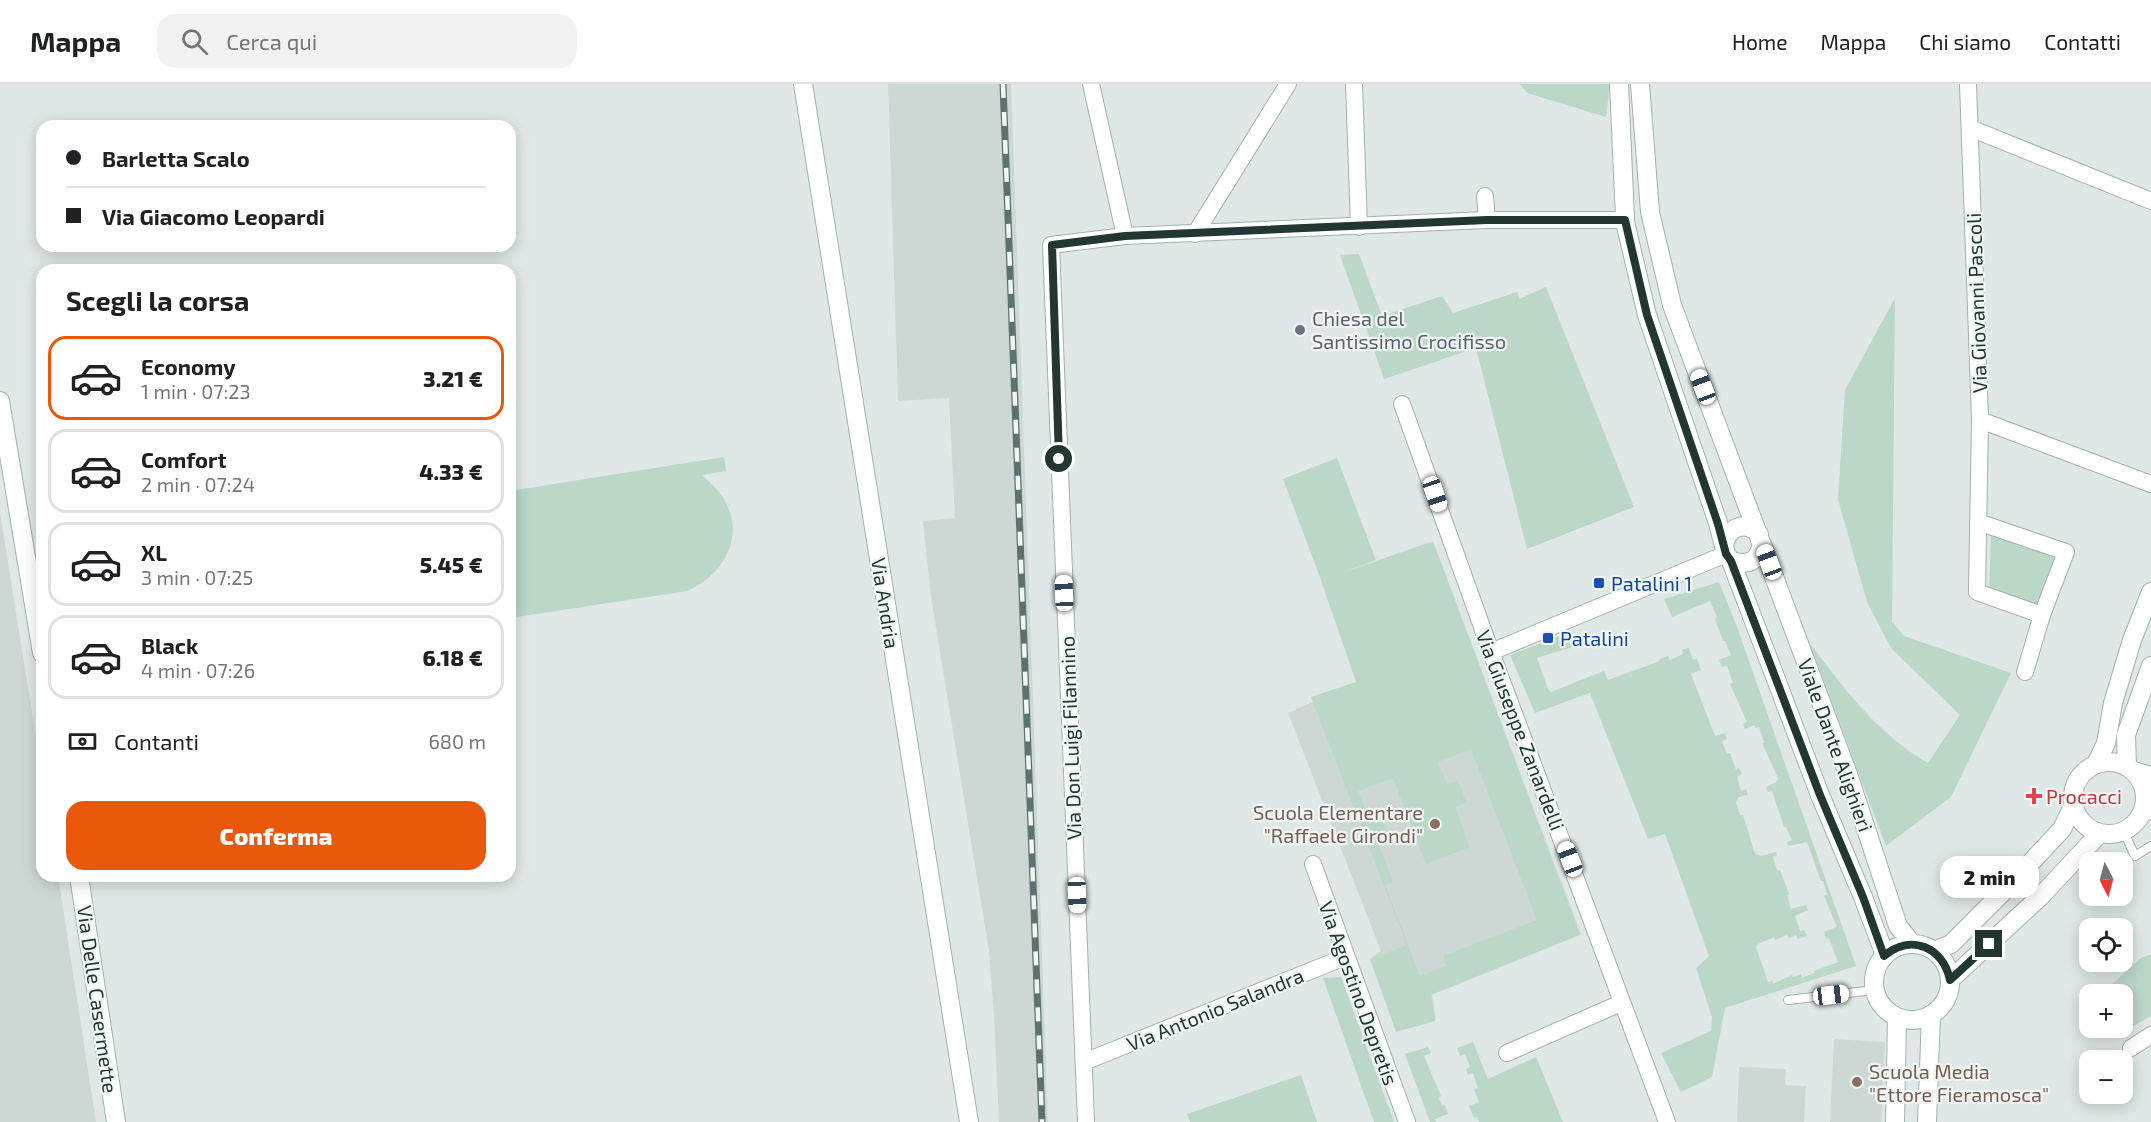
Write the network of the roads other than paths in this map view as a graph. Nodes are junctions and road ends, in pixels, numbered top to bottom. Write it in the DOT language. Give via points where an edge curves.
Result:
graph roads {
  1 [pos="802,84"];
  2 [pos="1091,84"];
  3 [pos="1288,84"];
  4 [pos="1354,84"];
  5 [pos="1619,84"];
  6 [pos="1640,84"];
  7 [pos="1968,84"];
  8 [pos="1970,128"];
  9 [pos="1485,196"];
  10 [pos="2151,201"];
  11 [pos="1651,216"];
  12 [pos="1487,220"];
  13 [pos="1625,220"];
  14 [pos="1359,227"];
  15 [pos="1195,234"];
  16 [pos="1125,236"];
  17 [pos="0,401"];
  18 [pos="1402,404"];
  19 [pos="1980,420"];
  20 [pos="2151,484"];
  21 [pos="1978,522"];
  22 [pos="1760,539"];
  23 [pos="1727,553"];
  24 [pos="2151,592"];
  25 [pos="2042,615"];
  26 [pos="36,617"];
  27 [pos="1491,651"];
  28 [pos="2151,666"];
  29 [pos="2025,672"];
  30 [pos="2096,764"];
  31 [pos="2129,768"];
  32 [pos="2151,775"];
  33 [pos="2073,806"];
  34 [pos="2147,812"];
  35 [pos="2124,832"];
  36 [pos="2099,834"];
  37 [pos="2151,846"];
  38 [pos="1313,864"];
  39 [pos="80,882"];
  40 [pos="1912,944"];
  41 [pos="1934,951"];
  42 [pos="1884,956"];
  43 [pos="1345,957"];
  44 [pos="1950,980"];
  45 [pos="1874,990"];
  46 [pos="1788,1000"];
  47 [pos="1622,1003"];
  48 [pos="1931,1015"];
  49 [pos="1897,1018"];
  50 [pos="2151,1035"];
  51 [pos="2131,1048"];
  52 [pos="1507,1053"];
  53 [pos="1084,1062"];
  54 [pos="116,1122"];
  55 [pos="969,1122"];
  56 [pos="1086,1122"];
  57 [pos="1407,1122"];
  58 [pos="1667,1122"];
  59 [pos="1895,1122"];
  60 [pos="1927,1122"];
  1 -- 55 [label="street, Via Andria"];
  2 -- 16 [label="street"];
  3 -- 15 [label="street"];
  4 -- 14 [label="street" via="1361,124"];
  5 -- 13 [label="street, Viale Dante Alighieri"];
  6 -- 11 [label="street, Viale Dante Alighieri"];
  7 -- 8 [label="street, Via Giovanni Pascoli"];
  8 -- 10 [label="street"];
  8 -- 19 [label="street, Via Giovanni Pascoli"];
  9 -- 12 [label="street"];
  11 -- 13 [label="street" via="1649,228 1642,233 1630,230"];
  11 -- 22 [label="street, Viale Dante Alighieri" via="1672,305"];
  12 -- 13 [label="street"];
  12 -- 14 [label="street"];
  13 -- 23 [label="street, Viale Dante Alighieri" via="1647,315"];
  14 -- 15 [label="street"];
  15 -- 16 [label="street"];
  16 -- 53 [label="street, Via Don Luigi Filannino" via="1052,245"];
  17 -- 26 [label="street"];
  18 -- 27 [label="street, Via Giuseppe Zanardelli"];
  19 -- 20 [label="street"];
  19 -- 21 [label="street, Via Giovanni Pascoli"];
  21 -- 25 [label="street, Via Giovanni Pascoli" via="1977,592"];
  21 -- 25 [label="street" via="2066,552"];
  22 -- 23 [label="street" via="1759,555 1750,562 1743,564"];
  22 -- 23 [label="street" via="1753,529 1738,526 1726,537"];
  22 -- 40 [label="street, Viale Dante Alighieri" via="1848,774 1898,926"];
  23 -- 27 [label="street"];
  23 -- 42 [label="street, Viale Dante Alighieri"];
  24 -- 30 [label="street" via="2132,640 2112,703 2106,743"];
  25 -- 29 [label="street"];
  27 -- 47 [label="street, Via Giuseppe Zanardelli"];
  28 -- 31 [label="street" via="2126,735"];
  30 -- 31 [label="street" via="2118,763"];
  30 -- 33 [label="street" via="2079,777"];
  31 -- 32 [label="street"];
  31 -- 34 [label="street" via="2145,789"];
  33 -- 36 [label="street" via="2082,823"];
  33 -- 41 [label="street" via="2062,829 2008,887 1951,944"];
  34 -- 35 [label="street"];
  35 -- 36 [label="street"];
  35 -- 37 [label="lane" via="2136,856"];
  36 -- 44 [label="street" via="2041,896"];
  38 -- 43 [label="street, Via Agostino Depretis"];
  39 -- 54 [label="street, Via Delle Casermette"];
  40 -- 41 [label="street"];
  40 -- 42 [label="street"];
  41 -- 44 [label="street" via="1944,962"];
  42 -- 45 [label="street" via="1875,972"];
  43 -- 53 [label="street, Via Antonio Salandra"];
  43 -- 57 [label="street, Via Agostino Depretis"];
  44 -- 48 [label="street" via="1946,1000"];
  45 -- 46 [label="lane"];
  45 -- 49 [label="street" via="1878,1001"];
  47 -- 52 [label="street"];
  47 -- 58 [label="street, Via Giuseppe Zanardelli"];
  48 -- 49 [label="street" via="1920,1020"];
  48 -- 60 [label="street"];
  49 -- 59 [label="street"];
  50 -- 51 [label="street"];
  53 -- 56 [label="street, Via Don Luigi Filannino"];
}
